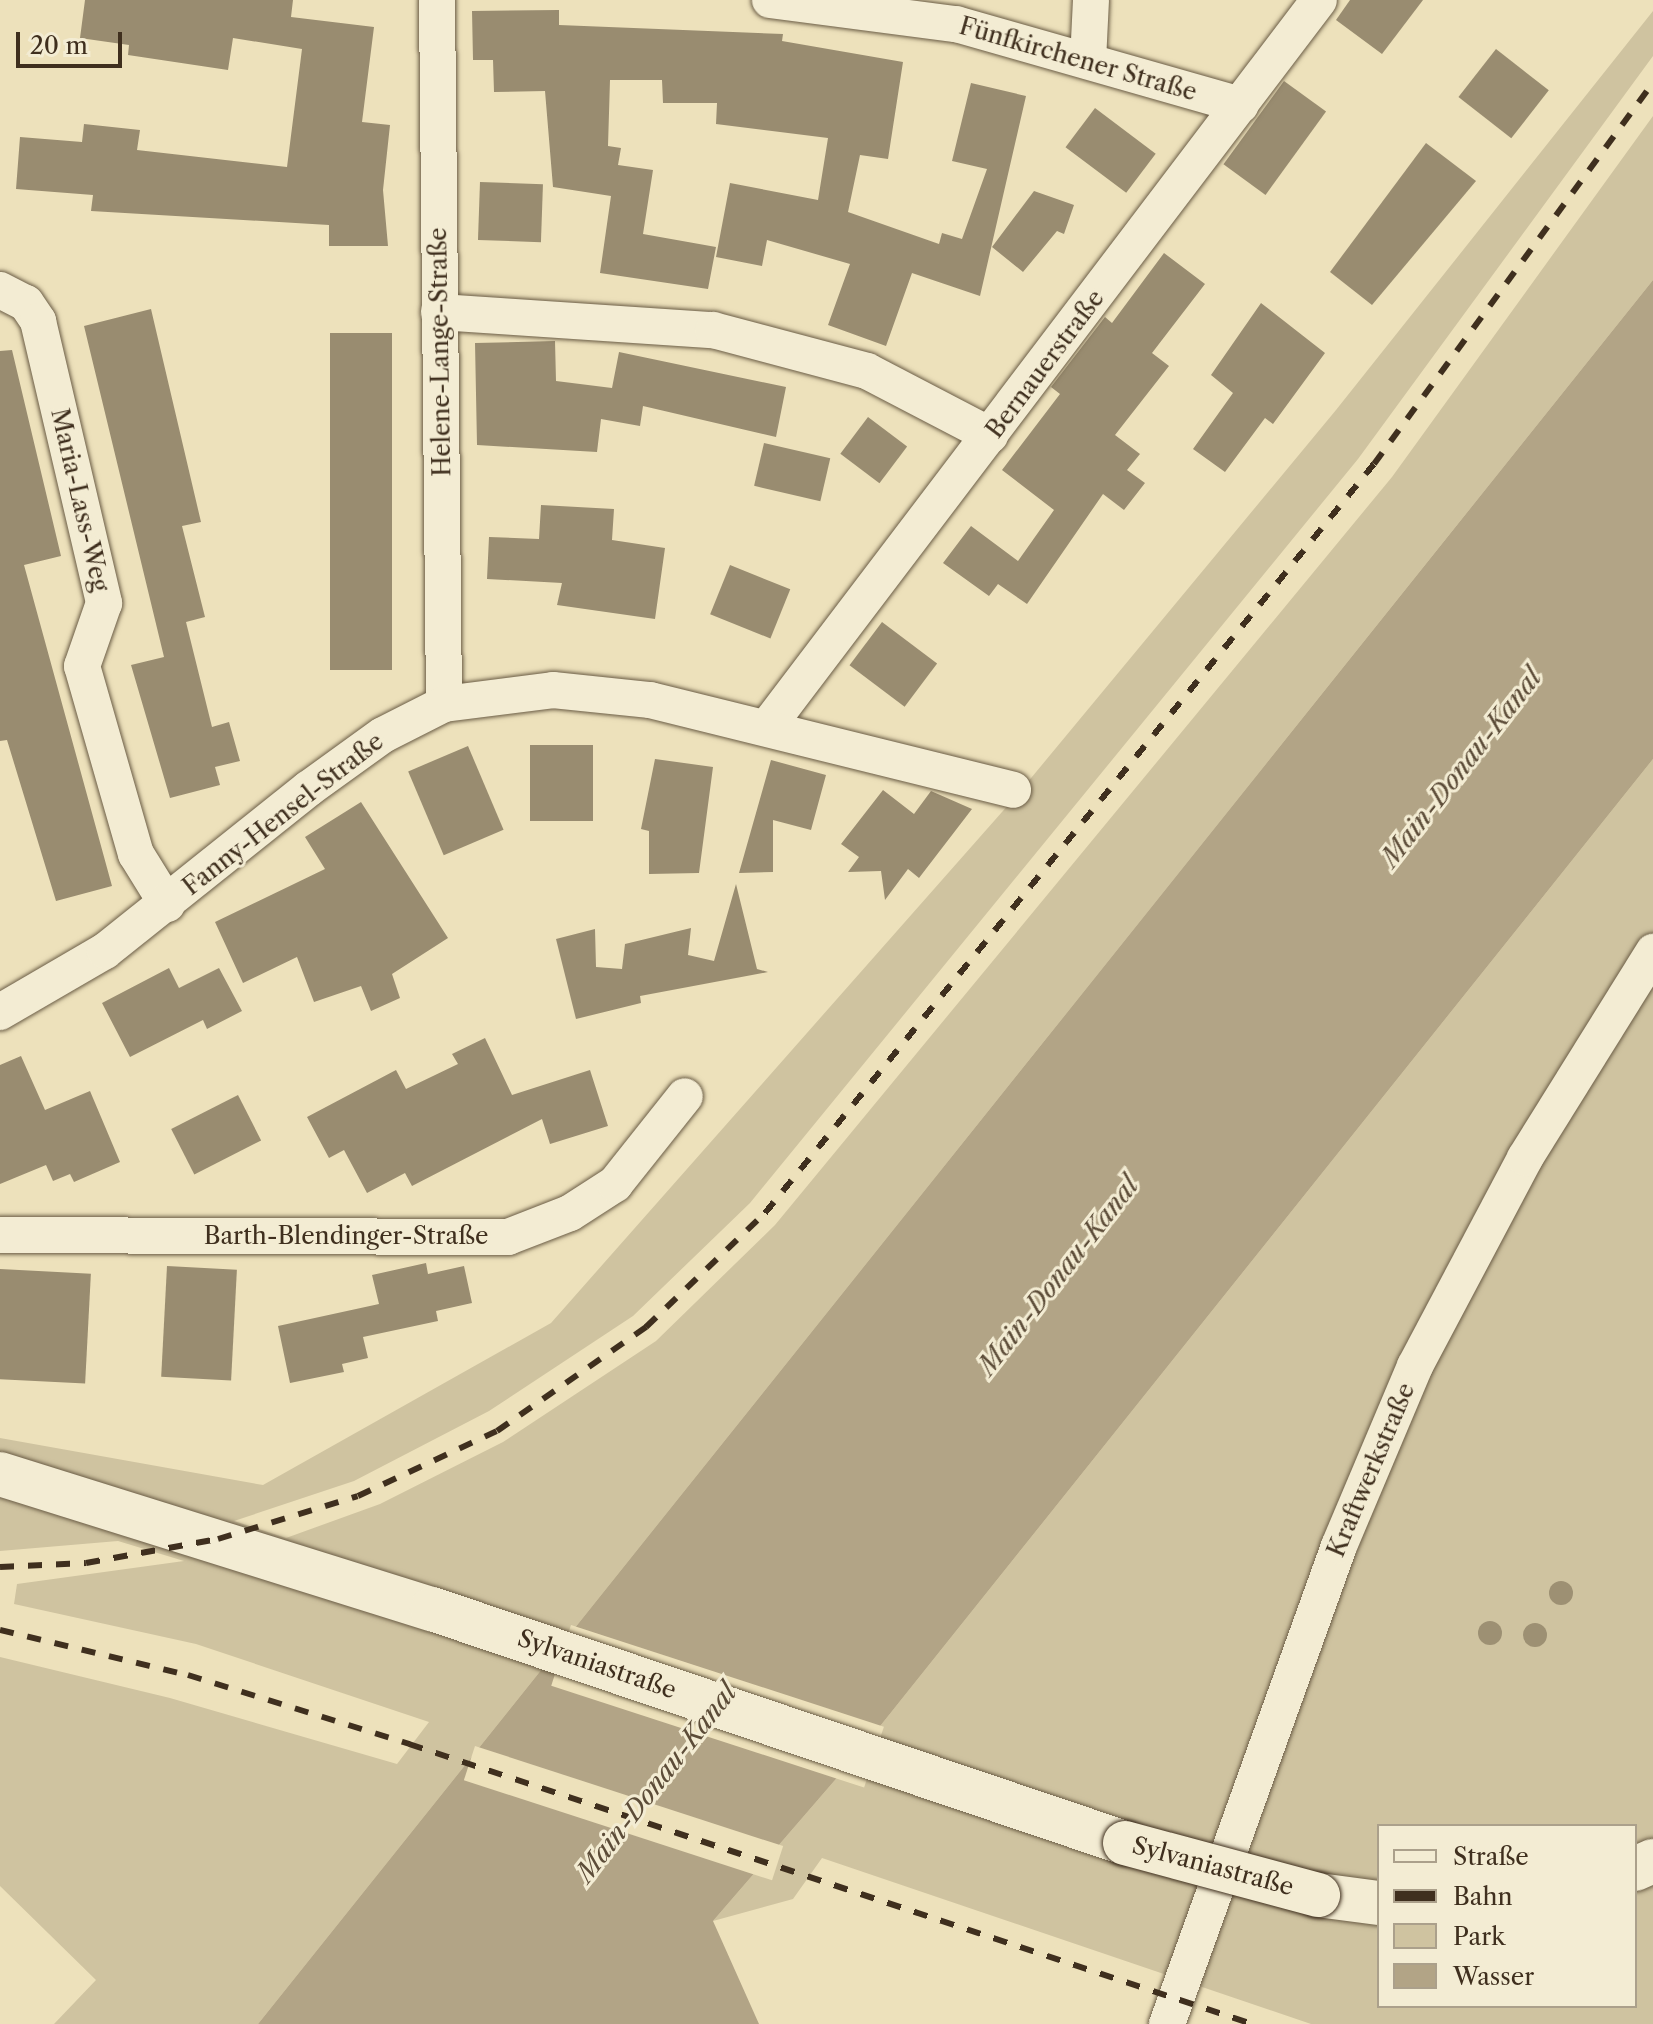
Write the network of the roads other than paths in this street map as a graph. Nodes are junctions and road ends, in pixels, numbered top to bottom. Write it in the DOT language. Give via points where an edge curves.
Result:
graph roads {
  1 [pos="437,0"];
  2 [pos="770,0"];
  3 [pos="1091,0"];
  4 [pos="1319,0"];
  5 [pos="1088,61"];
  6 [pos="1241,105"];
  7 [pos="0,290"];
  8 [pos="439,312"];
  9 [pos="990,435"];
  10 [pos="444,704"];
  11 [pos="768,726"];
  12 [pos="1013,790"];
  13 [pos="167,904"];
  14 [pos="1653,952"];
  15 [pos="0,1012"];
  16 [pos="685,1096"];
  17 [pos="0,1235"];
  18 [pos="0,1474"];
  19 [pos="1377,1903"];
  20 [pos="1167,2024"];
  1 -- 8 [label="street, Helene-Lange-Straße"];
  2 -- 5 [label="street, Fünfkirchener Straße" via="956,24"];
  3 -- 5 [label="street"];
  4 -- 6 [label="street, Bernauerstraße"];
  5 -- 6 [label="street, Fünfkirchener Straße"];
  6 -- 9 [label="street, Bernauerstraße"];
  7 -- 13 [label="street, Maria-Lass-Weg" via="26,303 38,321 104,603 82,666 136,854"];
  8 -- 9 [label="street" via="713,330 867,371"];
  8 -- 10 [label="street, Helene-Lange-Straße"];
  9 -- 11 [label="street, Bernauerstraße"];
  10 -- 11 [label="street, Fanny-Hensel-Straße" via="553,690 650,700"];
  10 -- 13 [label="street, Fanny-Hensel-Straße" via="383,735 308,789"];
  11 -- 12 [label="street, Fanny-Hensel-Straße"];
  13 -- 15 [label="street, Fanny-Hensel-Straße" via="105,951"];
  14 -- 20 [label="street, Kraftwerkstraße" via="1525,1158 1415,1366 1268,1732"];
  16 -- 17 [label="street, Barth-Blendinger-Straße" via="615,1184 570,1213 508,1237"];
  18 -- 19 [label="street, Sylvaniastraße, bridge" via="432,1609 1125,1843 1318,1895"];
}
